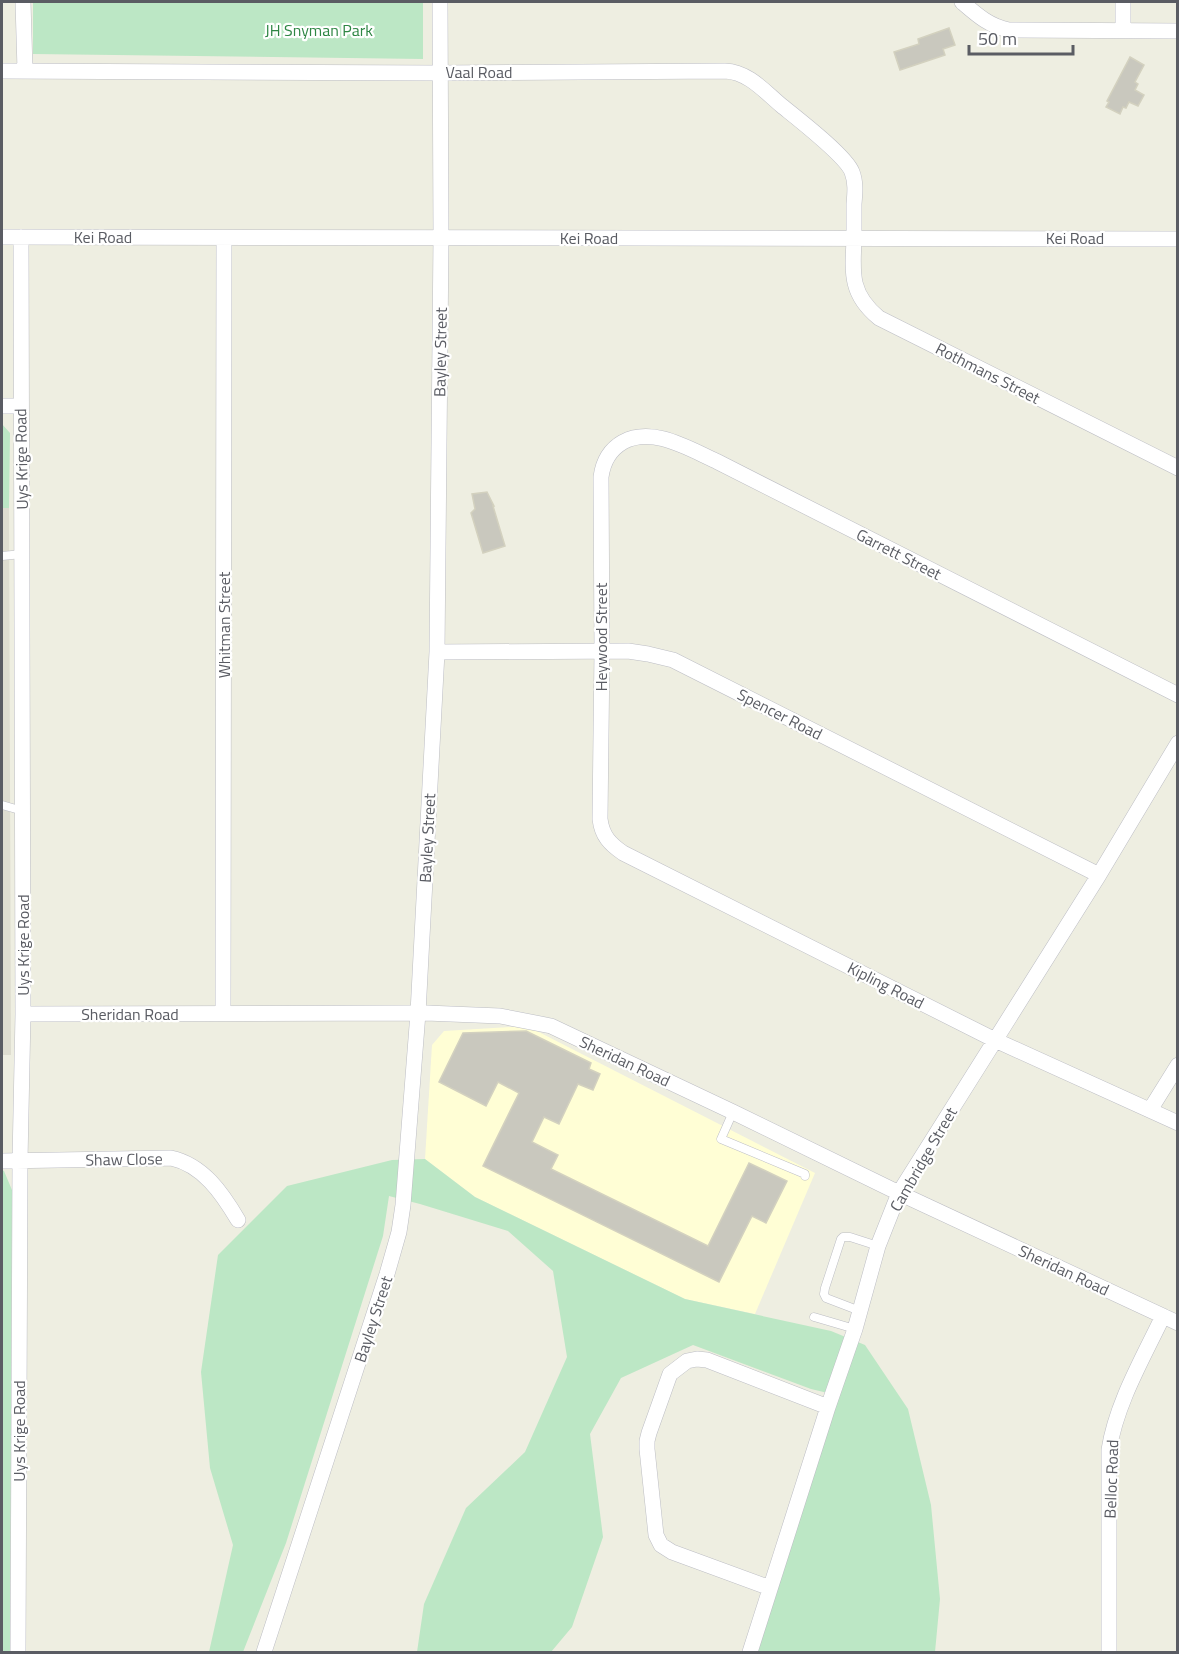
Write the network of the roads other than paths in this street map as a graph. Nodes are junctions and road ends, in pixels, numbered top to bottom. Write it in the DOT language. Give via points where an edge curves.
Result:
graph roads {
  1 [pos="23,2"];
  2 [pos="440,2"];
  3 [pos="962,2"];
  4 [pos="1123,2"];
  5 [pos="1123,31"];
  6 [pos="1178,31"];
  7 [pos="2,70"];
  8 [pos="25,70"];
  9 [pos="440,73"];
  10 [pos="2,237"];
  11 [pos="21,237"];
  12 [pos="224,238"];
  13 [pos="441,238"];
  14 [pos="854,238"];
  15 [pos="1178,239"];
  16 [pos="21,405"];
  17 [pos="2,406"];
  18 [pos="616,446"];
  19 [pos="1178,468"];
  20 [pos="22,554"];
  21 [pos="2,556"];
  22 [pos="602,651"];
  23 [pos="437,652"];
  24 [pos="1178,695"];
  25 [pos="1178,743"];
  26 [pos="2,805"];
  27 [pos="23,811"];
  28 [pos="603,833"];
  29 [pos="1099,875"];
  30 [pos="223,1013"];
  31 [pos="418,1013"];
  32 [pos="23,1014"];
  33 [pos="995,1040"];
  34 [pos="1178,1065"];
  35 [pos="1150,1110"];
  36 [pos="733,1112"];
  37 [pos="1178,1123"];
  38 [pos="2,1161"];
  39 [pos="20,1161"];
  40 [pos="805,1176"];
  41 [pos="899,1193"];
  42 [pos="238,1220"];
  43 [pos="878,1246"];
  44 [pos="860,1311"];
  45 [pos="1163,1316"];
  46 [pos="814,1317"];
  47 [pos="1178,1323"];
  48 [pos="855,1329"];
  49 [pos="828,1407"];
  50 [pos="770,1588"];
  51 [pos="18,1653"];
  52 [pos="264,1653"];
  53 [pos="750,1653"];
  54 [pos="1109,1653"];
  1 -- 8 [label="street"];
  2 -- 9 [label="street, Bayley Street"];
  3 -- 5 [label="street" via="1000,29"];
  4 -- 5 [label="street"];
  5 -- 6 [label="street"];
  7 -- 8 [label="street, Vaal Road"];
  8 -- 9 [label="street, Vaal Road"];
  9 -- 13 [label="street, Bayley Street"];
  9 -- 14 [label="street, Vaal Road" via="725,70 743,75 802,122 852,171"];
  10 -- 11 [label="street, Kei Road"];
  11 -- 12 [label="street, Kei Road"];
  11 -- 16 [label="street, Uys Krige Road"];
  12 -- 13 [label="street, Kei Road"];
  12 -- 30 [label="street, Whitman Street"];
  13 -- 14 [label="street, Kei Road"];
  13 -- 23 [label="street, Bayley Street"];
  14 -- 15 [label="street, Kei Road"];
  14 -- 19 [label="street, Rothmans Street" via="854,285 864,304 879,318"];
  16 -- 17 [label="street"];
  16 -- 20 [label="street, Uys Krige Road"];
  18 -- 22 [label="street, Heywood Street" via="602,467 601,477"];
  18 -- 24 [label="street, Garrett Street" via="637,436 677,443"];
  20 -- 21 [label="lane"];
  20 -- 27 [label="street, Uys Krige Road"];
  22 -- 23 [label="street, Spencer Road"];
  22 -- 28 [label="street, Heywood Street"];
  22 -- 29 [label="street, Spencer Road" via="673,660"];
  23 -- 31 [label="street, Bayley Street"];
  25 -- 29 [label="street, Cambridge Street"];
  26 -- 27 [label="lane"];
  27 -- 32 [label="street, Uys Krige Road"];
  28 -- 33 [label="street, Kipling Road" via="623,853"];
  29 -- 33 [label="street, Cambridge Street"];
  30 -- 31 [label="street, Sheridan Road"];
  30 -- 32 [label="street, Sheridan Road"];
  31 -- 36 [label="street, Sheridan Road" via="500,1016 551,1026"];
  31 -- 52 [label="street, Bayley Street" via="399,1232"];
  32 -- 39 [label="street, Uys Krige Road"];
  33 -- 35 [label="street, Kipling Road"];
  33 -- 41 [label="street, Cambridge Street"];
  34 -- 35 [label="street"];
  35 -- 37 [label="street, Kipling Road"];
  36 -- 40 [label="lane" via="721,1139"];
  36 -- 41 [label="street, Sheridan Road"];
  38 -- 39 [label="street, Shaw Close"];
  39 -- 42 [label="street, Shaw Close" via="183,1161 223,1195"];
  39 -- 51 [label="street, Uys Krige Road"];
  41 -- 43 [label="street, Cambridge Street"];
  41 -- 45 [label="street, Sheridan Road"];
  43 -- 44 [label="street, Cambridge Street"];
  43 -- 44 [label="lane" via="843,1237 825,1288 826,1298"];
  44 -- 48 [label="street, Cambridge Street"];
  45 -- 47 [label="street, Sheridan Road"];
  45 -- 54 [label="street, Belloc Road" via="1124,1399 1110,1440"];
  46 -- 48 [label="lane"];
  48 -- 49 [label="street, Cambridge Street"];
  49 -- 50 [label="street, Cambridge Street"];
  49 -- 50 [label="street" via="697,1359 682,1364 668,1377 649,1433 647,1449 659,1542 685,1558"];
  50 -- 53 [label="street, Cambridge Street"];
}
